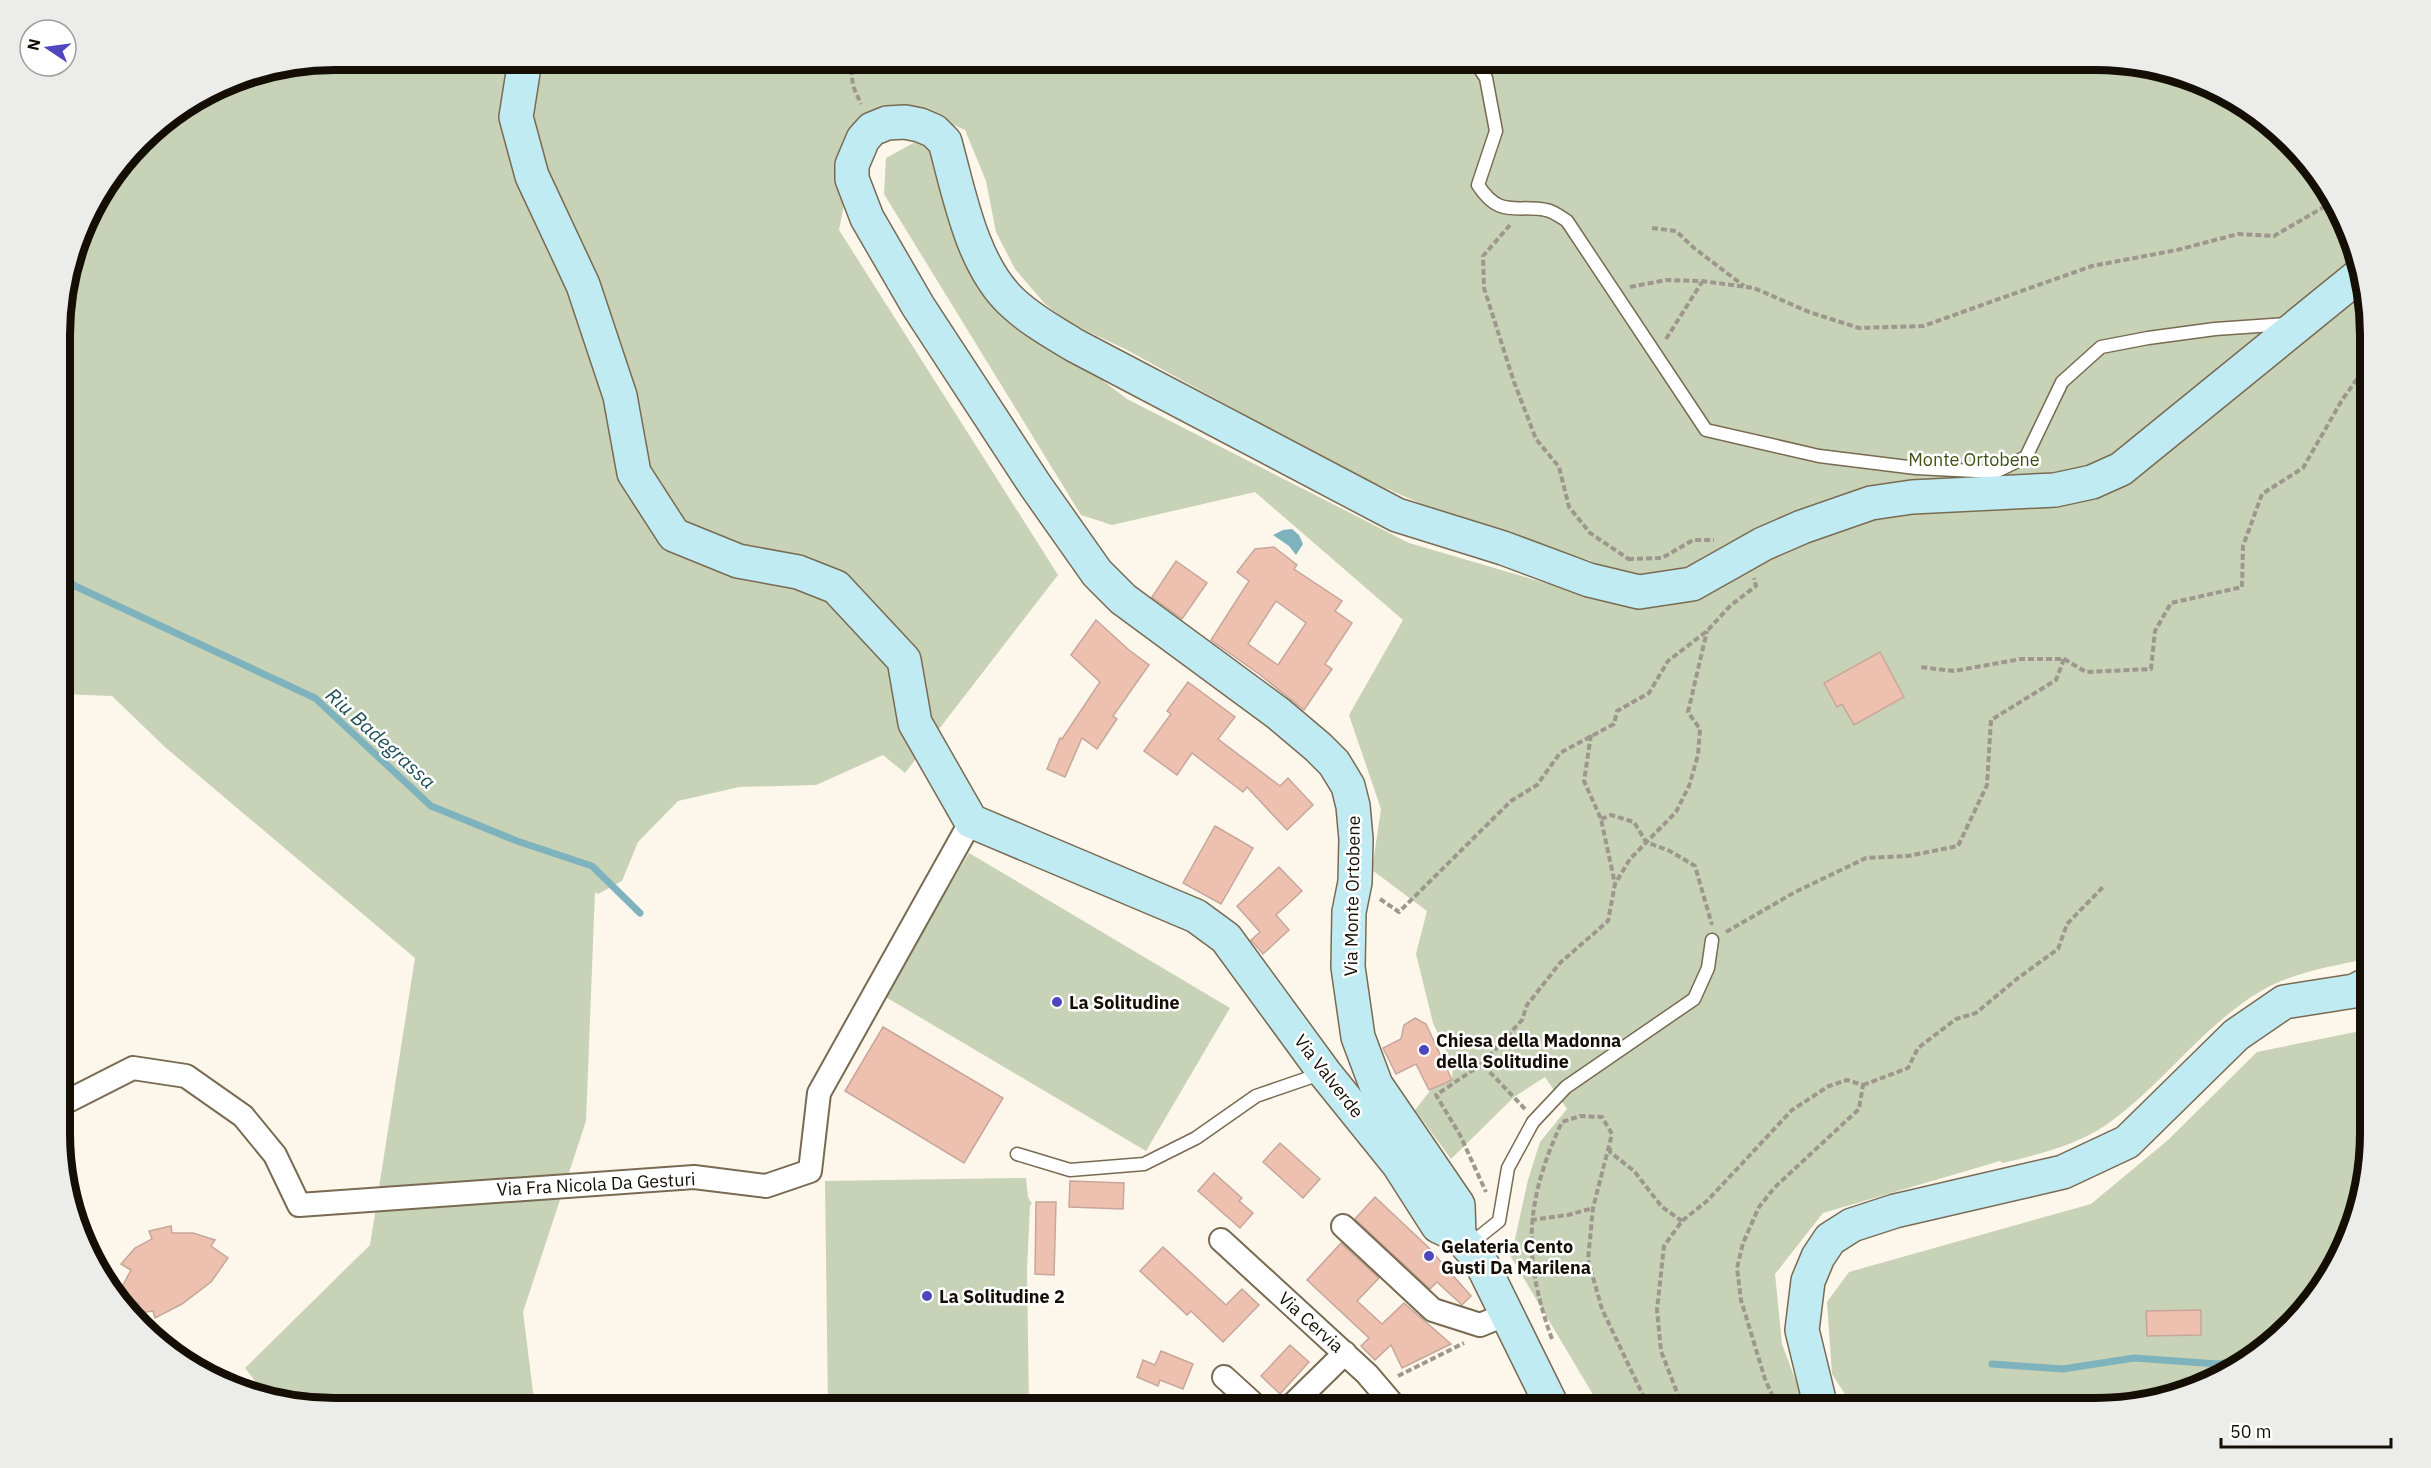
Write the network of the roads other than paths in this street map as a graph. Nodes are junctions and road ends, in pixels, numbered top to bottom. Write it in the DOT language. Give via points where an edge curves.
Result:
graph roads {
  1 [pos="523,70"];
  2 [pos="1481,70"];
  3 [pos="2354,279"];
  4 [pos="2300,323"];
  5 [pos="971,821"];
  6 [pos="1712,940"];
  7 [pos="2360,988"];
  8 [pos="1324,1072"];
  9 [pos="70,1100"];
  10 [pos="1017,1154"];
  11 [pos="1343,1226"];
  12 [pos="1221,1240"];
  13 [pos="1464,1241"];
  14 [pos="1507,1314"];
  15 [pos="1345,1353"];
  16 [pos="1224,1377"];
  17 [pos="1247,1398"];
  18 [pos="1299,1398"];
  19 [pos="1388,1398"];
  20 [pos="1548,1398"];
  21 [pos="1819,1398"];
  1 -- 5 [label="street" via="516,117 532,176 587,296 620,396 634,473 674,535 738,561 798,572 836,587 904,660 915,723"];
  2 -- 4 [label="lane" via="1486,78 1496,131 1478,185 1486,198 1511,210 1547,210 1568,221 1706,430 1819,456 1916,468 1995,472 2026,457 2062,382 2101,347 2215,329"];
  3 -- 4 [label="street"];
  4 -- 13 [label="street, Via Monte Ortobene" via="2121,469 2092,482 2055,490 1871,502 1763,544 1692,584 1639,592 1589,580 1397,515 1043,327 995,284 973,238 945,142 920,125 887,123 872,129 863,139 852,165 852,179 867,218 918,306 1097,573 1123,599 1279,714 1334,763 1347,786 1356,839 1348,967 1358,1037 1376,1085 1458,1205"];
  5 -- 8 [label="street, Via Valverde" via="1196,916 1226,938"];
  5 -- 9 [label="street, Via Fra Nicola Da Gesturi" via="819,1093 810,1171 766,1186 694,1177 298,1205 275,1155 243,1116 186,1076 133,1068"];
  6 -- 13 [label="lane" via="1708,968 1694,999 1566,1087 1533,1122 1508,1168 1499,1221"];
  7 -- 21 [label="street" via="2284,1002 2236,1035 2127,1142 2064,1172 1895,1211 1852,1225 1830,1239 1808,1281 1802,1330"];
  8 -- 10 [label="lane" via="1256,1096 1196,1138 1144,1164 1070,1170"];
  8 -- 13 [label="street, Via Valverde" via="1399,1165 1438,1226"];
  11 -- 14 [label="street" via="1433,1310 1480,1325"];
  12 -- 15 [label="street, Via Cervia"];
  13 -- 14 [label="street" via="1480,1260"];
  14 -- 20 [label="street"];
  15 -- 18 [label="street"];
  15 -- 19 [label="street, Via Cervia"];
  16 -- 17 [label="street"];
}
